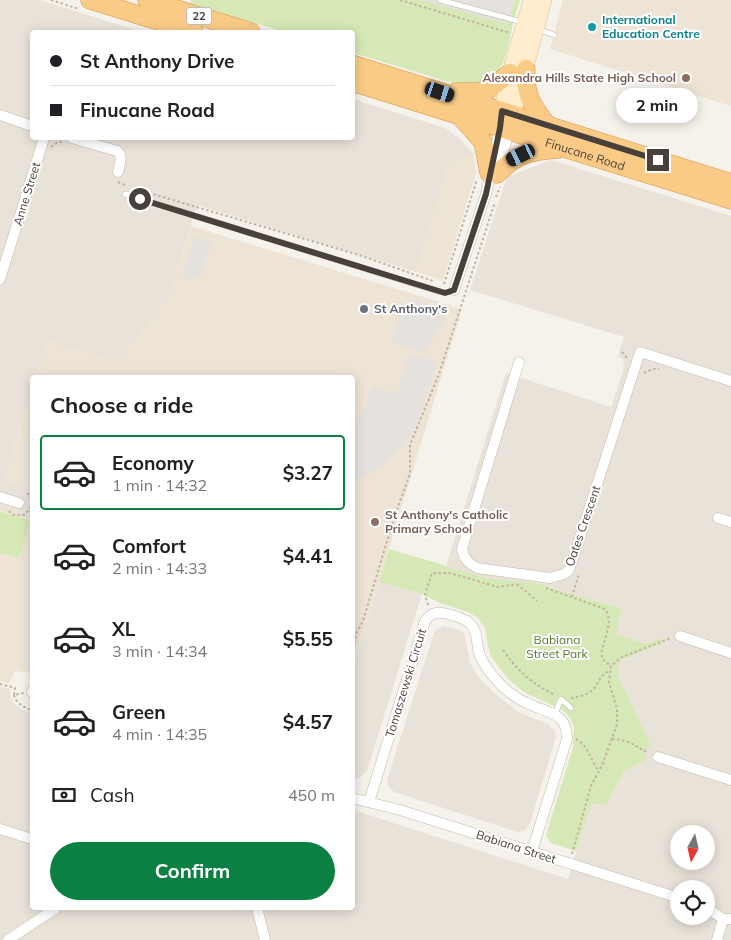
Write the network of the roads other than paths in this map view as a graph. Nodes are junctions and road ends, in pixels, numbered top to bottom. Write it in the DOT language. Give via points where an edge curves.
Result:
graph roads {
  1 [pos="90,0"];
  2 [pos="147,0"];
  3 [pos="440,0"];
  4 [pos="531,0"];
  5 [pos="544,0"];
  6 [pos="527,29"];
  7 [pos="188,30"];
  8 [pos="244,30"];
  9 [pos="554,35"];
  10 [pos="355,65"];
  11 [pos="518,71"];
  12 [pos="355,83"];
  13 [pos="440,92"];
  14 [pos="0,115"];
  15 [pos="459,115"];
  16 [pos="506,121"];
  17 [pos="30,125"];
  18 [pos="548,126"];
  19 [pos="67,140"];
  20 [pos="47,142"];
  21 [pos="565,149"];
  22 [pos="116,176"];
  23 [pos="491,177"];
  24 [pos="731,183"];
  25 [pos="125,194"];
  26 [pos="731,200"];
  27 [pos="0,279"];
  28 [pos="454,290"];
  29 [pos="519,362"];
  30 [pos="731,381"];
  31 [pos="0,497"];
  32 [pos="19,503"];
  33 [pos="718,518"];
  34 [pos="731,522"];
  35 [pos="680,636"];
  36 [pos="731,652"];
  37 [pos="571,708"];
  38 [pos="555,714"];
  39 [pos="658,757"];
  40 [pos="731,780"];
  41 [pos="355,799"];
  42 [pos="369,802"];
  43 [pos="0,829"];
  44 [pos="30,838"];
  45 [pos="532,851"];
  46 [pos="670,895"];
  47 [pos="53,910"];
  48 [pos="258,910"];
  49 [pos="715,912"];
  50 [pos="727,919"];
  51 [pos="8,940"];
  52 [pos="265,940"];
  53 [pos="717,940"];
  1 -- 7 [label="highway, 22"];
  2 -- 8 [label="highway, 22"];
  3 -- 6 [label="lane"];
  4 -- 6 [label="main road"];
  5 -- 6 [label="main road"];
  6 -- 9 [label="lane"];
  6 -- 11 [label="main road"];
  10 -- 13 [label="highway, Finucane Road"];
  11 -- 13 [label="highway" via="489,89"];
  11 -- 16 [label="main road"];
  11 -- 18 [label="highway" via="532,106"];
  12 -- 15 [label="highway, Finucane Road"];
  13 -- 16 [label="highway, Finucane Road"];
  14 -- 17 [label="street"];
  15 -- 16 [label="highway, Finucane Road"];
  15 -- 23 [label="highway" via="483,142"];
  16 -- 18 [label="highway, Finucane Road"];
  16 -- 21 [label="highway, Finucane Road"];
  16 -- 23 [label="street"];
  18 -- 24 [label="highway, Finucane Road"];
  19 -- 22 [label="street" via="120,153"];
  20 -- 27 [label="street, Anne Street"];
  21 -- 23 [label="highway" via="521,155"];
  21 -- 26 [label="highway, Finucane Road"];
  23 -- 28 [label="street"];
  25 -- 28 [label="lane" via="440,292"];
  29 -- 30 [label="street, Oates Crescent" via="462,549 469,564 477,568 550,578 564,574 571,565 640,352"];
  31 -- 32 [label="street"];
  33 -- 34 [label="street"];
  35 -- 36 [label="street"];
  37 -- 38 [label="lane" via="561,699"];
  38 -- 42 [label="street, Tomaszewski Circuit" via="529,704 502,685 480,656 472,625 444,614 433,614 425,621"];
  38 -- 45 [label="street" via="565,725 567,737"];
  39 -- 40 [label="street"];
  41 -- 42 [label="street, Babiana Street"];
  42 -- 45 [label="street, Babiana Street"];
  43 -- 44 [label="street"];
  45 -- 46 [label="street, Babiana Street"];
  47 -- 51 [label="street"];
  48 -- 52 [label="street"];
  49 -- 50 [label="street"];
  50 -- 53 [label="street"];
}
